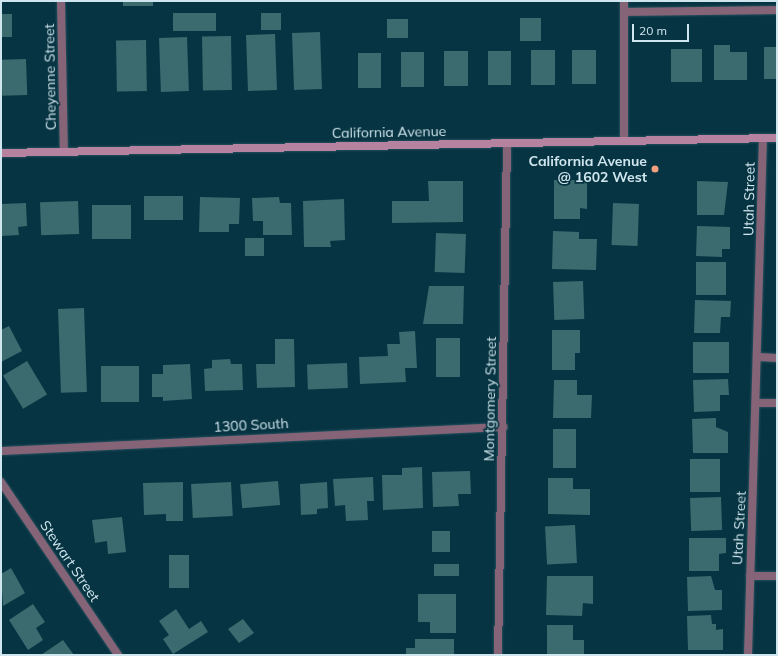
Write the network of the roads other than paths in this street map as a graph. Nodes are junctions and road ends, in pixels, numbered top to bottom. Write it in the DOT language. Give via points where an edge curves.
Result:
graph roads {
  1 [pos="61,1"];
  2 [pos="624,1"];
  3 [pos="777,10"];
  4 [pos="624,12"];
  5 [pos="763,138"];
  6 [pos="777,138"];
  7 [pos="624,140"];
  8 [pos="507,143"];
  9 [pos="64,152"];
  10 [pos="1,153"];
  11 [pos="759,357"];
  12 [pos="777,358"];
  13 [pos="757,403"];
  14 [pos="777,403"];
  15 [pos="502,427"];
  16 [pos="1,451"];
  17 [pos="1,482"];
  18 [pos="750,576"];
  19 [pos="777,576"];
  20 [pos="118,655"];
  21 [pos="498,655"];
  22 [pos="748,655"];
  1 -- 9 [label="street, Cheyenne Street"];
  2 -- 4 [label="street"];
  3 -- 4 [label="street"];
  4 -- 7 [label="street"];
  5 -- 6 [label="main road, California Avenue"];
  5 -- 7 [label="main road, California Avenue"];
  5 -- 11 [label="street, Utah Street"];
  7 -- 8 [label="main road, California Avenue"];
  8 -- 9 [label="main road, California Avenue"];
  8 -- 15 [label="street, Montgomery Street"];
  9 -- 10 [label="main road, California Avenue"];
  11 -- 12 [label="street"];
  11 -- 13 [label="street, Utah Street"];
  13 -- 14 [label="street"];
  13 -- 18 [label="street, Utah Street"];
  15 -- 16 [label="street, 1300 South"];
  15 -- 21 [label="street, Montgomery Street"];
  17 -- 20 [label="street, Stewart Street"];
  18 -- 19 [label="street"];
  18 -- 22 [label="street, Utah Street"];
}
